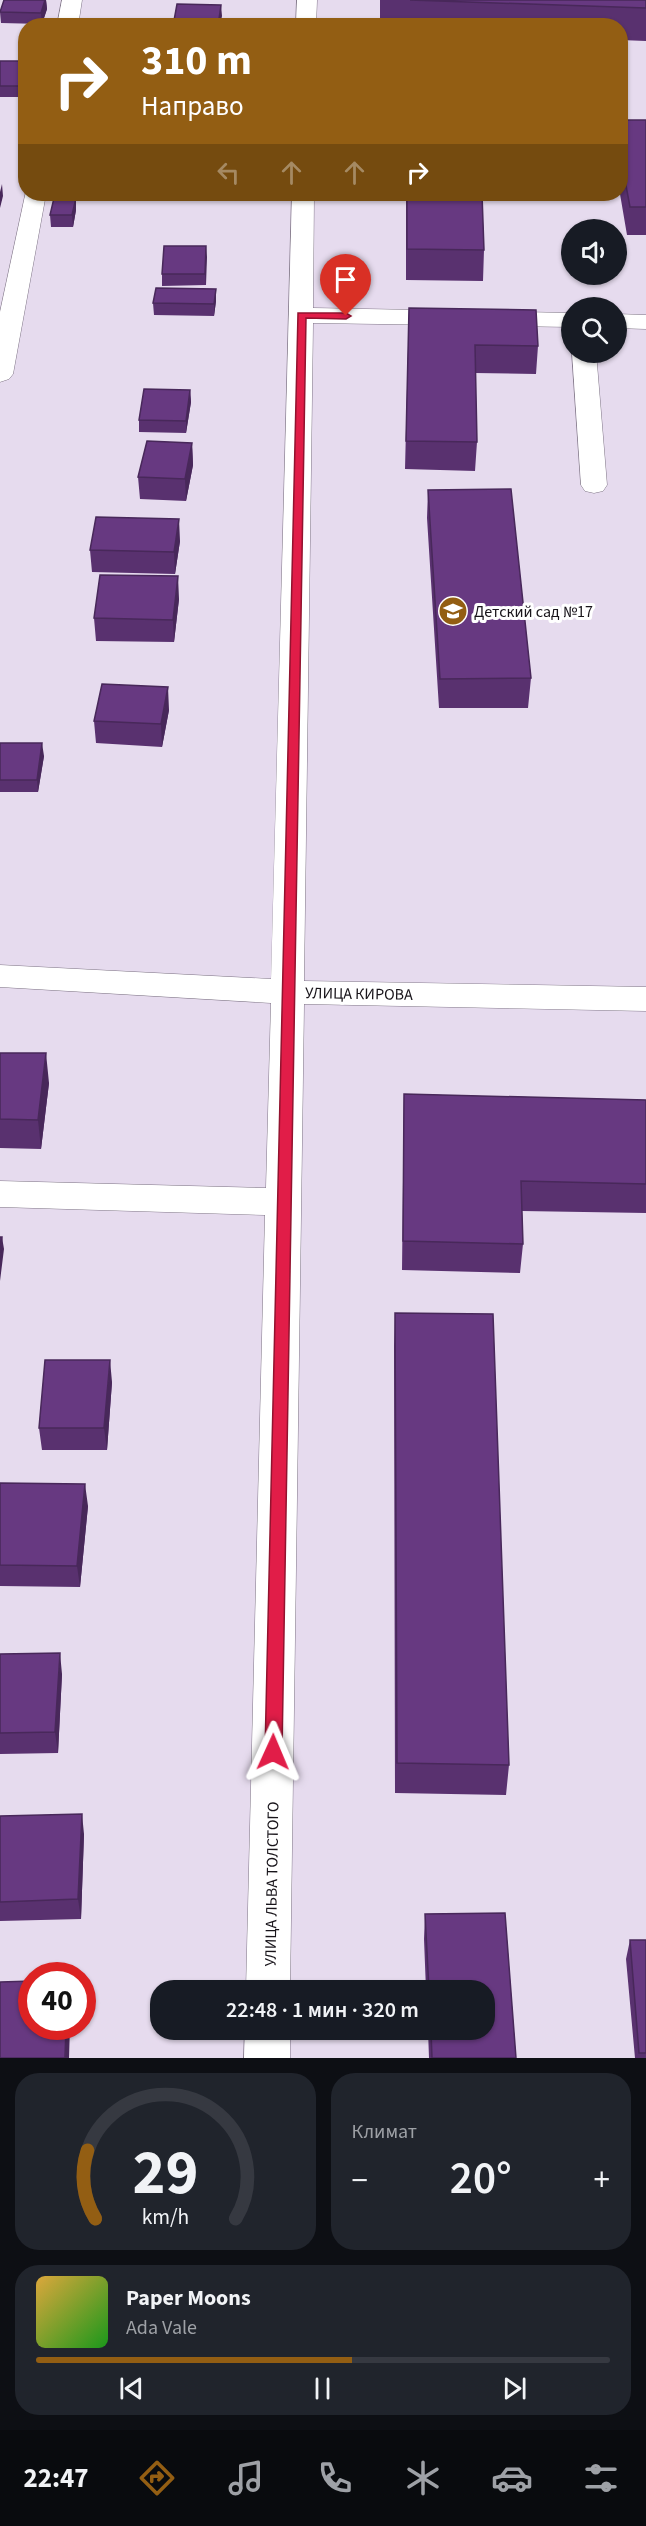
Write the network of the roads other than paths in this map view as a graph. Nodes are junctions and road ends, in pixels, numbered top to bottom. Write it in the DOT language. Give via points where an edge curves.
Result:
graph roads {
  1 [pos="72,0"];
  2 [pos="307,0"];
  3 [pos="69,18"];
  4 [pos="306,18"];
  5 [pos="33,201"];
  6 [pos="303,201"];
  7 [pos="301,315"];
  8 [pos="561,320"];
  9 [pos="627,321"];
  10 [pos="646,322"];
  11 [pos="585,363"];
  12 [pos="0,374"];
  13 [pos="594,485"];
  14 [pos="0,976"];
  15 [pos="289,992"];
  16 [pos="646,999"];
  17 [pos="0,1194"];
  18 [pos="285,1202"];
  19 [pos="268,1980"];
  20 [pos="268,2040"];
  21 [pos="267,2058"];
  1 -- 3 [label="street"];
  2 -- 4 [label="street"];
  5 -- 12 [label="street"];
  6 -- 7 [label="street, УЛИЦА ЛЬВА ТОЛСТОГО"];
  7 -- 8 [label="street"];
  7 -- 15 [label="street, УЛИЦА ЛЬВА ТОЛСТОГО"];
  9 -- 10 [label="street"];
  11 -- 13 [label="street"];
  14 -- 15 [label="street, УЛИЦА КИРОВА"];
  15 -- 16 [label="street, УЛИЦА КИРОВА"];
  15 -- 18 [label="street, УЛИЦА ЛЬВА ТОЛСТОГО"];
  17 -- 18 [label="street"];
  18 -- 19 [label="street, УЛИЦА ЛЬВА ТОЛСТОГО"];
  20 -- 21 [label="street"];
}
